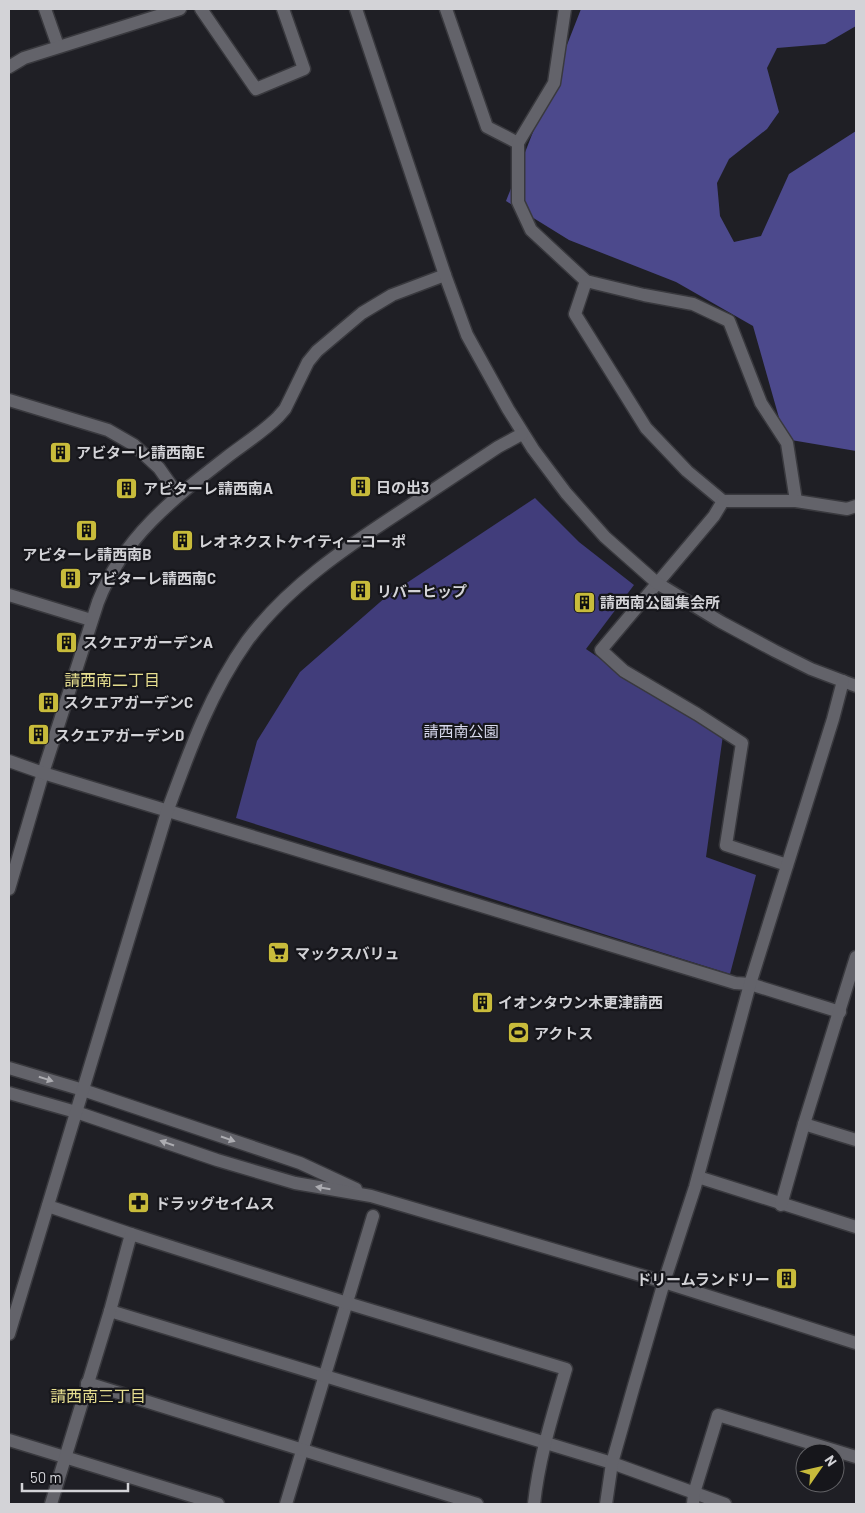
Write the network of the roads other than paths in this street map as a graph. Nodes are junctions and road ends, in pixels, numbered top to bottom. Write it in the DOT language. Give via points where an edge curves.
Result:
graph roads {
  1 [pos="45,9"];
  2 [pos="180,9"];
  3 [pos="201,9"];
  4 [pos="283,9"];
  5 [pos="356,9"];
  6 [pos="446,9"];
  7 [pos="564,9"];
  8 [pos="58,46"];
  9 [pos="9,67"];
  10 [pos="518,143"];
  11 [pos="445,275"];
  12 [pos="586,281"];
  13 [pos="9,400"];
  14 [pos="522,434"];
  15 [pos="178,495"];
  16 [pos="723,501"];
  17 [pos="796,501"];
  18 [pos="856,506"];
  19 [pos="657,583"];
  20 [pos="9,595"];
  21 [pos="91,620"];
  22 [pos="843,681"];
  23 [pos="856,686"];
  24 [pos="9,761"];
  25 [pos="43,773"];
  26 [pos="167,812"];
  27 [pos="787,865"];
  28 [pos="9,889"];
  29 [pos="856,957"];
  30 [pos="750,984"];
  31 [pos="840,1012"];
  32 [pos="9,1068"];
  33 [pos="83,1090"];
  34 [pos="9,1093"];
  35 [pos="76,1112"];
  36 [pos="804,1124"];
  37 [pos="856,1140"];
  38 [pos="698,1177"];
  39 [pos="372,1196"];
  40 [pos="781,1205"];
  41 [pos="48,1206"];
  42 [pos="373,1216"];
  43 [pos="856,1228"];
  44 [pos="131,1234"];
  45 [pos="664,1282"];
  46 [pos="347,1303"];
  47 [pos="110,1311"];
  48 [pos="9,1334"];
  49 [pos="856,1343"];
  50 [pos="324,1376"];
  51 [pos="87,1383"];
  52 [pos="9,1440"];
  53 [pos="544,1443"];
  54 [pos="302,1451"];
  55 [pos="856,1457"];
  56 [pos="64,1458"];
  57 [pos="612,1463"];
  58 [pos="694,1499"];
  59 [pos="50,1504"];
  60 [pos="218,1504"];
  61 [pos="286,1504"];
  62 [pos="477,1504"];
  63 [pos="534,1504"];
  64 [pos="606,1504"];
  65 [pos="725,1504"];
  1 -- 8 [label="street"];
  2 -- 8 [label="street"];
  3 -- 4 [label="street" via="256,90 304,69"];
  5 -- 11 [label="street"];
  6 -- 10 [label="street" via="487,127"];
  7 -- 10 [label="street" via="554,83"];
  8 -- 9 [label="street"];
  10 -- 12 [label="street" via="518,202 531,230"];
  11 -- 14 [label="street" via="467,336"];
  11 -- 15 [label="street" via="392,294 362,312 308,362 285,408 270,425"];
  12 -- 16 [label="street" via="575,314 646,428 687,471"];
  12 -- 17 [label="street" via="693,304 729,322 761,403 787,443"];
  13 -- 15 [label="street" via="108,430 134,445 159,468"];
  14 -- 19 [label="street" via="566,493 605,537"];
  14 -- 26 [label="street" via="351,544 271,613 248,640 212,699"];
  15 -- 21 [label="street" via="139,533 119,561 106,582"];
  16 -- 17 [label="street"];
  16 -- 19 [label="street"];
  17 -- 18 [label="street" via="847,509"];
  19 -- 22 [label="street" via="775,651"];
  19 -- 27 [label="street" via="602,650 624,670 742,743 726,845"];
  20 -- 21 [label="street"];
  21 -- 25 [label="street"];
  22 -- 23 [label="street"];
  22 -- 27 [label="street"];
  24 -- 25 [label="street"];
  25 -- 26 [label="street"];
  25 -- 28 [label="street"];
  26 -- 30 [label="street" via="735,983"];
  26 -- 33 [label="street"];
  27 -- 30 [label="street"];
  29 -- 31 [label="street"];
  30 -- 31 [label="street"];
  30 -- 38 [label="street"];
  31 -- 36 [label="street"];
  32 -- 33 [label="street, one-way"];
  33 -- 35 [label="street"];
  33 -- 39 [label="street, one-way" via="300,1163"];
  34 -- 35 [label="street"];
  39 -- 35 [label="street, one-way" via="295,1183"];
  35 -- 41 [label="street"];
  36 -- 37 [label="street"];
  36 -- 40 [label="street"];
  38 -- 40 [label="street"];
  38 -- 45 [label="street"];
  39 -- 45 [label="street"];
  40 -- 43 [label="street"];
  41 -- 44 [label="street"];
  41 -- 48 [label="street"];
  42 -- 46 [label="street"];
  44 -- 46 [label="street"];
  44 -- 47 [label="street"];
  45 -- 49 [label="street"];
  45 -- 57 [label="street"];
  46 -- 50 [label="street"];
  46 -- 53 [label="street" via="566,1369"];
  47 -- 50 [label="street"];
  47 -- 51 [label="street"];
  50 -- 53 [label="street"];
  50 -- 54 [label="street"];
  51 -- 54 [label="street"];
  51 -- 56 [label="street"];
  52 -- 56 [label="street"];
  53 -- 57 [label="street"];
  53 -- 63 [label="street"];
  54 -- 61 [label="street"];
  54 -- 62 [label="street"];
  55 -- 58 [label="street" via="718,1415"];
  56 -- 59 [label="street"];
  56 -- 60 [label="street"];
  57 -- 58 [label="street"];
  57 -- 64 [label="street"];
  58 -- 65 [label="street"];
}
